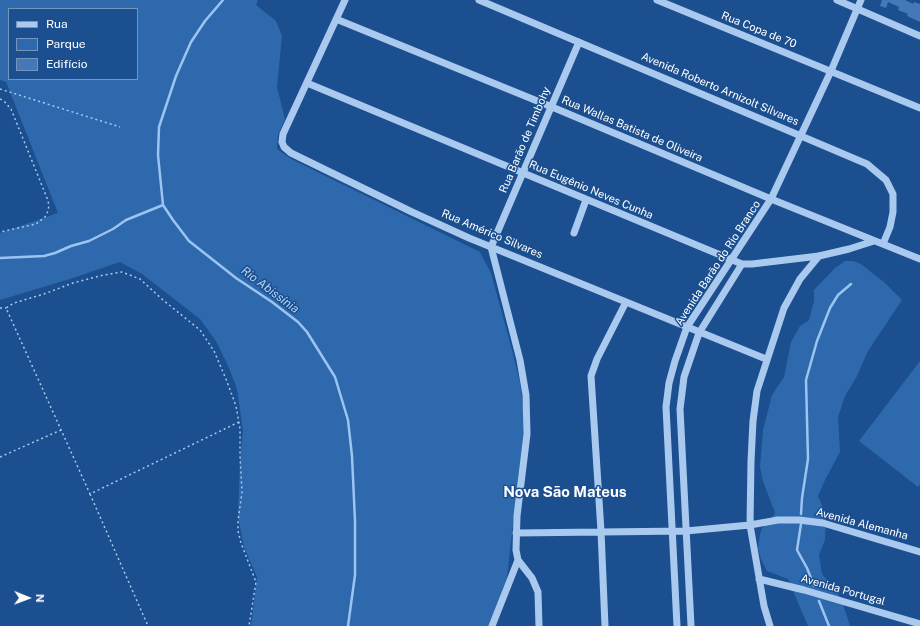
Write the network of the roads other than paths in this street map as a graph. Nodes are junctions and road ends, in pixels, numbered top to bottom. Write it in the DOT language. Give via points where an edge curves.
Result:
graph roads {
  1 [pos="345,0"];
  2 [pos="479,0"];
  3 [pos="657,0"];
  4 [pos="837,0"];
  5 [pos="861,0"];
  6 [pos="857,8"];
  7 [pos="336,19"];
  8 [pos="920,36"];
  9 [pos="579,42"];
  10 [pos="831,71"];
  11 [pos="307,83"];
  12 [pos="552,107"];
  13 [pos="920,108"];
  14 [pos="801,136"];
  15 [pos="523,173"];
  16 [pos="771,199"];
  17 [pos="586,200"];
  18 [pos="574,233"];
  19 [pos="874,241"];
  20 [pos="884,244"];
  21 [pos="491,247"];
  22 [pos="819,256"];
  23 [pos="920,259"];
  24 [pos="731,260"];
  25 [pos="742,264"];
  26 [pos="626,302"];
  27 [pos="688,327"];
  28 [pos="699,333"];
  29 [pos="766,359"];
  30 [pos="666,407"];
  31 [pos="680,409"];
  32 [pos="750,525"];
  33 [pos="601,531"];
  34 [pos="672,531"];
  35 [pos="686,531"];
  36 [pos="516,533"];
  37 [pos="920,552"];
  38 [pos="518,560"];
  39 [pos="759,579"];
  40 [pos="764,606"];
  41 [pos="920,624"];
  42 [pos="492,626"];
  43 [pos="539,626"];
  44 [pos="605,626"];
  45 [pos="677,626"];
  46 [pos="691,626"];
  47 [pos="764,626"];
  48 [pos="770,626"];
  1 -- 7 [label="street"];
  2 -- 9 [label="street, Avenida Roberto Arnizolt Silvares"];
  3 -- 10 [label="street, Rua Copa de 70"];
  4 -- 6 [label="street"];
  5 -- 6 [label="street, Avenida Barão do Rio Branco"];
  6 -- 8 [label="street"];
  6 -- 10 [label="street, Avenida Barão do Rio Branco"];
  7 -- 11 [label="street"];
  7 -- 12 [label="street, Rua Wallas Batista de Oliveira"];
  9 -- 12 [label="street, Rua Barão de Timbohy"];
  9 -- 14 [label="street, Avenida Roberto Arnizolt Silvares"];
  10 -- 13 [label="street, Rua Copa de 70"];
  10 -- 14 [label="street, Avenida Barão do Rio Branco"];
  11 -- 15 [label="street, Rua Eugênio Neves Cunha"];
  11 -- 21 [label="street, Rua Américo Silvares" via="283,134 284,147 291,153 412,212"];
  12 -- 15 [label="street, Rua Barão de Timbohy"];
  12 -- 16 [label="street, Rua Wallas Batista de Oliveira"];
  14 -- 16 [label="street, Avenida Barão do Rio Branco"];
  14 -- 20 [label="street, Avenida Roberto Arnizolt Silvares" via="867,164 886,180 892,194 893,212"];
  15 -- 17 [label="street, Rua Eugênio Neves Cunha"];
  15 -- 21 [label="street, Rua Barão de Timbohy"];
  16 -- 19 [label="street, Rua Wallas Batista de Oliveira"];
  16 -- 24 [label="street, Avenida Barão do Rio Branco"];
  17 -- 18 [label="street"];
  17 -- 24 [label="street, Rua Eugênio Neves Cunha"];
  19 -- 20 [label="street, Rua Wallas Batista de Oliveira"];
  19 -- 22 [label="street, Rua Eugênio Neves Cunha"];
  20 -- 23 [label="street, Rua Wallas Batista de Oliveira"];
  21 -- 26 [label="street, Rua Américo Silvares"];
  21 -- 36 [label="street" via="520,360 526,395 527,434"];
  22 -- 25 [label="street, Rua Eugênio Neves Cunha"];
  22 -- 29 [label="street" via="800,279 784,308"];
  24 -- 25 [label="street, Rua Eugênio Neves Cunha"];
  24 -- 27 [label="street, Avenida Barão do Rio Branco"];
  25 -- 28 [label="street, Avenida Barão do Rio Branco"];
  26 -- 27 [label="street, Rua Américo Silvares"];
  26 -- 33 [label="street" via="591,376"];
  27 -- 28 [label="street, Rua Américo Silvares"];
  27 -- 30 [label="street, Avenida Barão do Rio Branco" via="675,361"];
  28 -- 29 [label="street, Rua Américo Silvares"];
  28 -- 31 [label="street, Avenida Barão do Rio Branco" via="684,377"];
  29 -- 32 [label="street" via="757,391 753,422"];
  30 -- 31 [label="street"];
  30 -- 34 [label="street, Avenida Barão do Rio Branco"];
  31 -- 35 [label="street, Avenida Barão do Rio Branco"];
  32 -- 35 [label="street, Avenida Alemanha"];
  32 -- 37 [label="street, Avenida Alemanha" via="778,520 823,523"];
  32 -- 39 [label="street"];
  33 -- 34 [label="street, Avenida Alemanha"];
  33 -- 36 [label="street, Avenida Alemanha"];
  33 -- 44 [label="street"];
  34 -- 35 [label="street, Avenida Alemanha"];
  34 -- 45 [label="street, Avenida Barão do Rio Branco"];
  35 -- 46 [label="street, Avenida Barão do Rio Branco"];
  36 -- 38 [label="street"];
  38 -- 42 [label="street"];
  38 -- 43 [label="street" via="532,578 538,592"];
  39 -- 40 [label="street"];
  39 -- 41 [label="street, Avenida Portugal"];
  40 -- 47 [label="street"];
  40 -- 48 [label="street"];
}
